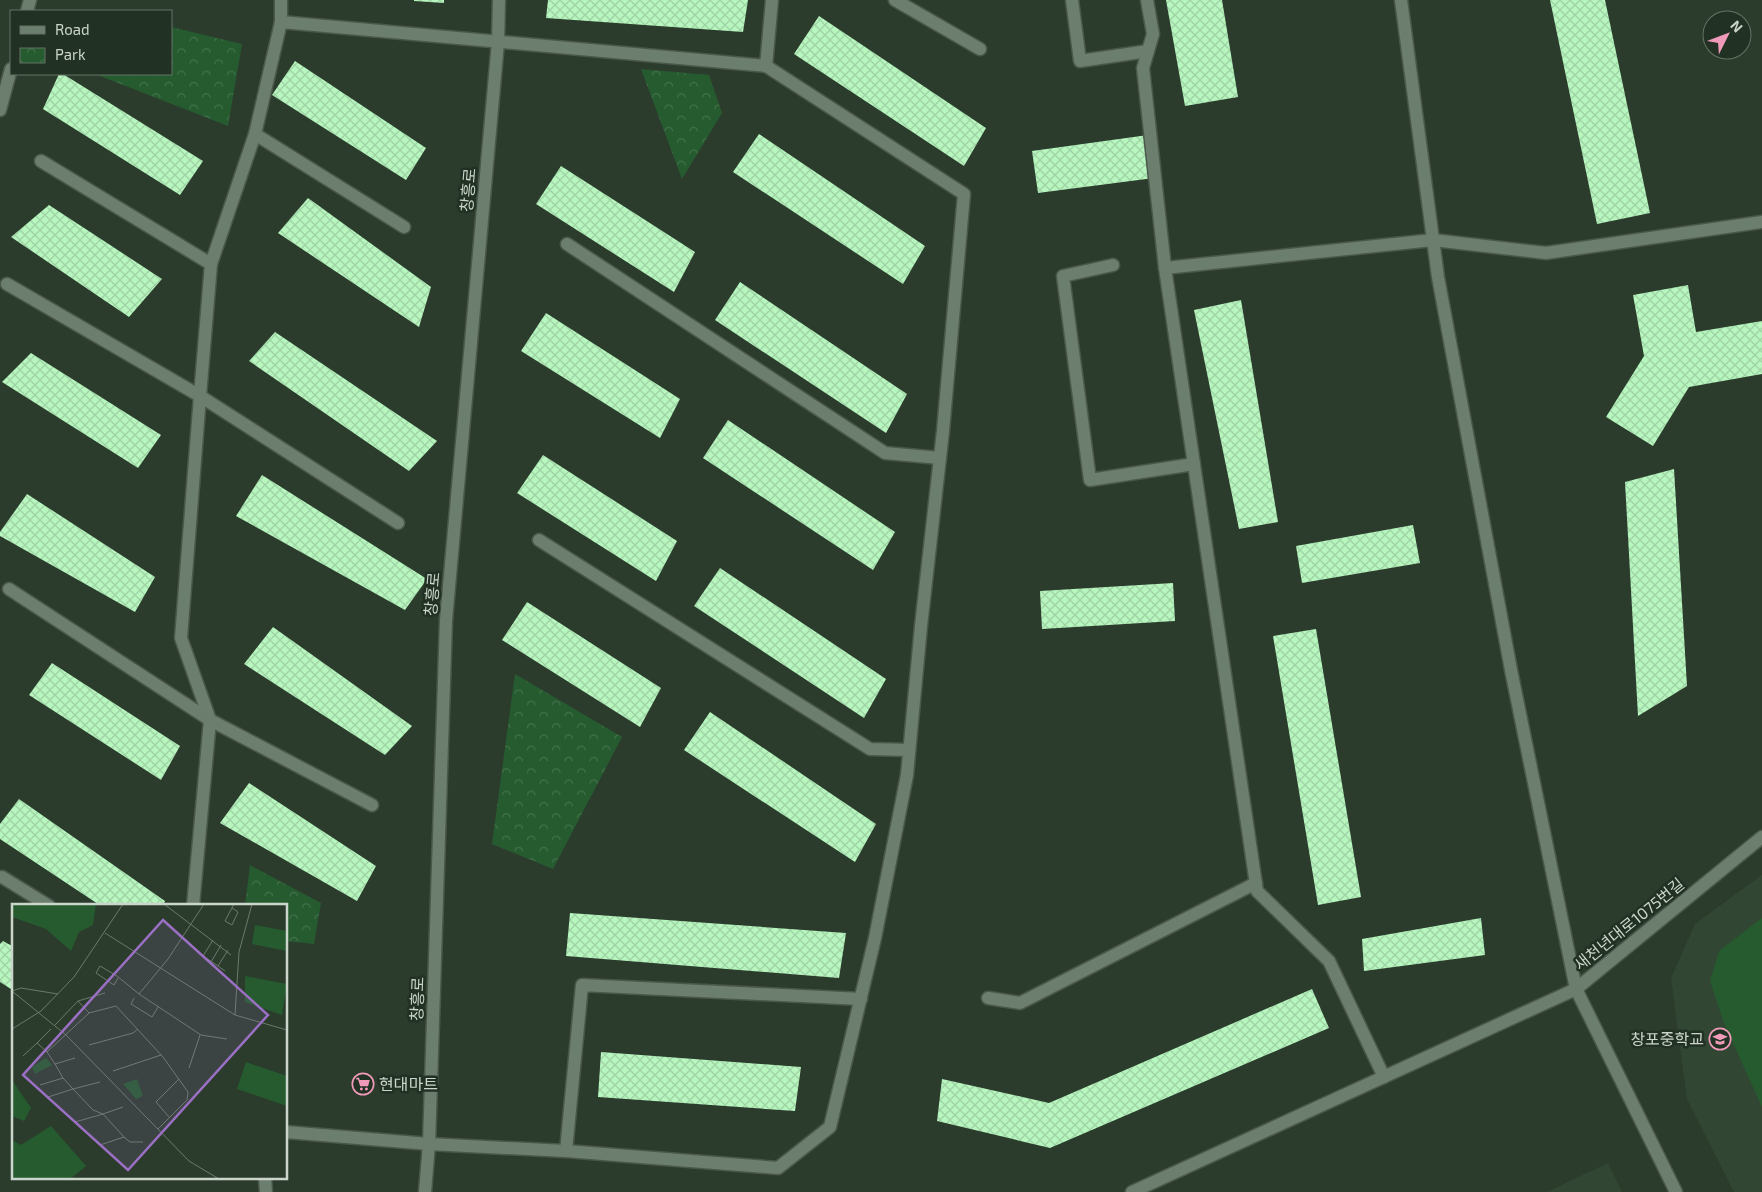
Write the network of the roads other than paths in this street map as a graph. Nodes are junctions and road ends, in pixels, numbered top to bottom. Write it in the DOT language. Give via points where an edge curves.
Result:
graph roads {
  1 [pos="281,0"];
  2 [pos="498,0"];
  3 [pos="772,0"];
  4 [pos="895,0"];
  5 [pos="1072,0"];
  6 [pos="1147,0"];
  7 [pos="1401,0"];
  8 [pos="281,22"];
  9 [pos="498,42"];
  10 [pos="980,49"];
  11 [pos="1148,50"];
  12 [pos="766,66"];
  13 [pos="10,73"];
  14 [pos="0,110"];
  15 [pos="255,134"];
  16 [pos="41,161"];
  17 [pos="1762,222"];
  18 [pos="404,227"];
  19 [pos="1433,240"];
  20 [pos="567,244"];
  21 [pos="212,264"];
  22 [pos="1113,265"];
  23 [pos="1165,268"];
  24 [pos="7,284"];
  25 [pos="200,396"];
  26 [pos="940,458"];
  27 [pos="1194,464"];
  28 [pos="398,523"];
  29 [pos="539,540"];
  30 [pos="9,590"];
  31 [pos="210,720"];
  32 [pos="909,750"];
  33 [pos="372,804"];
  34 [pos="1762,837"];
  35 [pos="2,877"];
  36 [pos="1256,883"];
  37 [pos="46,904"];
  38 [pos="193,904"];
  39 [pos="1576,989"];
  40 [pos="988,998"];
  41 [pos="860,999"];
  42 [pos="1384,1077"];
  43 [pos="288,1132"];
  44 [pos="429,1144"];
  45 [pos="566,1151"];
  46 [pos="425,1192"];
  47 [pos="1132,1192"];
  48 [pos="1676,1192"];
  1 -- 8 [label="street"];
  2 -- 9 [label="street, 창흥로"];
  3 -- 12 [label="street"];
  4 -- 10 [label="street"];
  5 -- 11 [label="street" via="1080,60"];
  6 -- 11 [label="street" via="1153,34"];
  7 -- 19 [label="street"];
  8 -- 9 [label="street"];
  8 -- 15 [label="street"];
  9 -- 12 [label="street"];
  9 -- 44 [label="street, 창흥로" via="446,620"];
  11 -- 23 [label="street" via="1143,68"];
  12 -- 26 [label="street" via="964,194"];
  13 -- 14 [label="street"];
  15 -- 18 [label="street"];
  15 -- 21 [label="street"];
  16 -- 21 [label="street"];
  17 -- 19 [label="street" via="1546,253"];
  19 -- 23 [label="street"];
  19 -- 39 [label="street" via="1511,670"];
  20 -- 26 [label="street" via="885,453"];
  21 -- 25 [label="street"];
  22 -- 27 [label="street" via="1063,276 1090,480"];
  23 -- 27 [label="street"];
  24 -- 25 [label="street"];
  25 -- 28 [label="street"];
  25 -- 31 [label="street" via="181,638"];
  26 -- 32 [label="street"];
  27 -- 36 [label="street"];
  29 -- 32 [label="street" via="870,749"];
  30 -- 31 [label="street"];
  31 -- 33 [label="street"];
  31 -- 38 [label="street"];
  32 -- 41 [label="street" via="875,938"];
  34 -- 39 [label="street, 새천년대로1075번길"];
  35 -- 37 [label="street"];
  36 -- 40 [label="street" via="1020,1003"];
  36 -- 42 [label="street" via="1257,891 1330,961"];
  39 -- 42 [label="street"];
  39 -- 48 [label="street, 새천년대로1075번길"];
  41 -- 45 [label="street" via="830,1128 778,1168"];
  41 -- 45 [label="street" via="582,985"];
  42 -- 47 [label="street"];
  43 -- 44 [label="street"];
  44 -- 45 [label="street"];
  44 -- 46 [label="street, 창흥로"];
}
